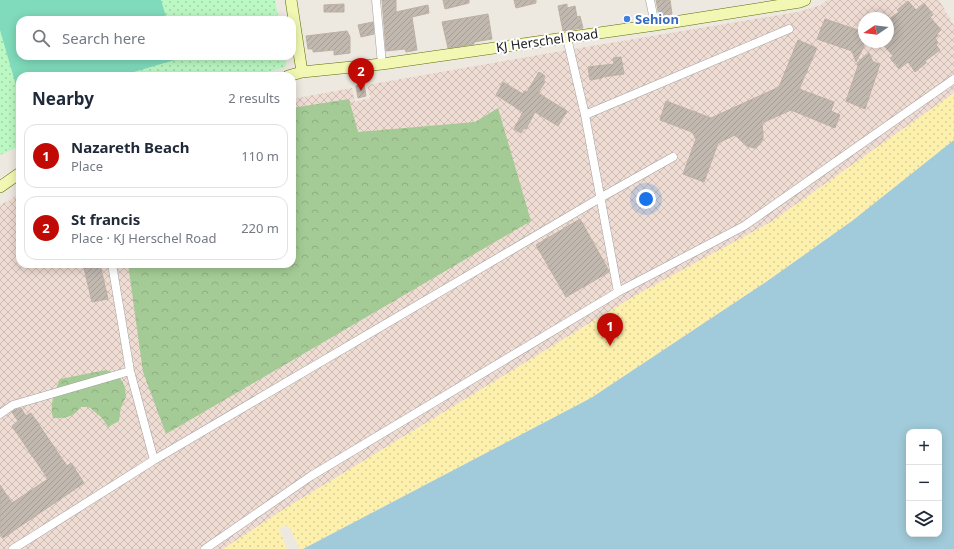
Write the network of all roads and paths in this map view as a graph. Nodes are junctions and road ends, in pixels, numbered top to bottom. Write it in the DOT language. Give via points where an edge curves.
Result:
graph roads {
  1 [pos="291,0"];
  2 [pos="376,0"];
  3 [pos="650,0"];
  4 [pos="802,1"];
  5 [pos="766,4"];
  6 [pos="293,16"];
  7 [pos="655,25"];
  8 [pos="789,28"];
  9 [pos="296,33"];
  10 [pos="567,38"];
  11 [pos="382,64"];
  12 [pos="302,72"];
  13 [pos="296,74"];
  14 [pos="954,79"];
  15 [pos="585,115"];
  16 [pos="673,157"];
  17 [pos="16,176"];
  18 [pos="0,187"];
  19 [pos="600,198"];
  20 [pos="113,268"];
  21 [pos="618,292"];
  22 [pos="130,371"];
  23 [pos="0,414"];
  24 [pos="154,460"];
  25 [pos="13,549"];
  26 [pos="204,549"];
  1 -- 6 [label="main road"];
  2 -- 11 [label="street"];
  3 -- 7 [label="street"];
  4 -- 5 [label="main road, KJ Herschel Road"];
  5 -- 7 [label="main road, KJ Herschel Road"];
  7 -- 10 [label="main road, KJ Herschel Road"];
  8 -- 15 [label="street"];
  9 -- 12 [label="main road"];
  10 -- 11 [label="main road, KJ Herschel Road"];
  10 -- 15 [label="street"];
  11 -- 12 [label="main road, KJ Herschel Road"];
  12 -- 13 [label="main road, KJ Herschel Road"];
  14 -- 21 [label="street" via="744,226"];
  15 -- 19 [label="street"];
  16 -- 19 [label="street"];
  17 -- 18 [label="main road"];
  19 -- 21 [label="street"];
  19 -- 24 [label="street"];
  20 -- 22 [label="street"];
  21 -- 26 [label="street" via="311,476"];
  22 -- 23 [label="street" via="13,405"];
  22 -- 24 [label="street"];
  24 -- 25 [label="street"];
}
